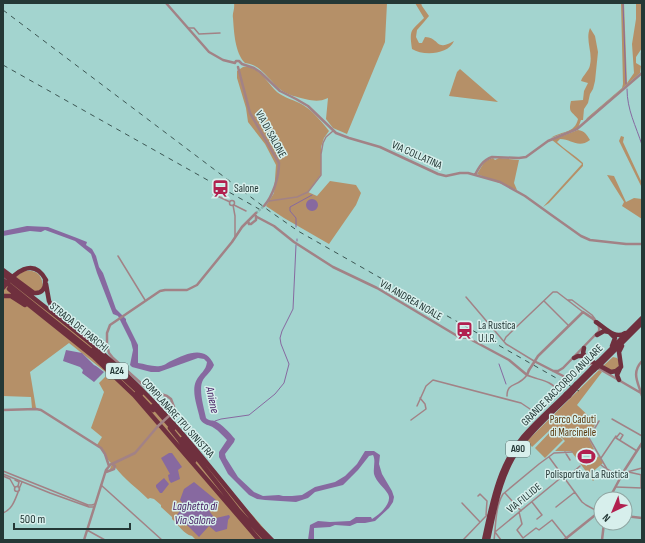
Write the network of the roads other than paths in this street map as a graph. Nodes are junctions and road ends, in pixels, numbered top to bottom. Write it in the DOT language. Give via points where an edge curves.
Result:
graph roads {
  1 [pos="166,3"];
  2 [pos="188,28"];
  3 [pos="220,33"];
  4 [pos="642,53"];
  5 [pos="642,60"];
  6 [pos="235,63"];
  7 [pos="242,64"];
  8 [pos="238,68"];
  9 [pos="642,73"];
  10 [pos="333,131"];
  11 [pos="475,174"];
  12 [pos="213,194"];
  13 [pos="269,200"];
  14 [pos="230,202"];
  15 [pos="233,205"];
  16 [pos="264,206"];
  17 [pos="246,211"];
  18 [pos="256,216"];
  19 [pos="249,222"];
  20 [pos="235,227"];
  21 [pos="239,231"];
  22 [pos="235,238"];
  23 [pos="642,244"];
  24 [pos="118,256"];
  25 [pos="3,270"];
  26 [pos="3,274"];
  27 [pos="3,279"];
  28 [pos="45,280"];
  29 [pos="3,284"];
  30 [pos="3,288"];
  31 [pos="3,296"];
  32 [pos="466,297"];
  33 [pos="145,300"];
  34 [pos="568,300"];
  35 [pos="544,301"];
  36 [pos="583,312"];
  37 [pos="642,318"];
  38 [pos="595,321"];
  39 [pos="50,322"];
  40 [pos="640,323"];
  41 [pos="66,324"];
  42 [pos="569,326"];
  43 [pos="632,333"];
  44 [pos="597,335"];
  45 [pos="504,341"];
  46 [pos="584,348"];
  47 [pos="606,354"];
  48 [pos="574,358"];
  49 [pos="588,359"];
  50 [pos="620,361"];
  51 [pos="642,361"];
  52 [pos="534,362"];
  53 [pos="101,363"];
  54 [pos="600,363"];
  55 [pos="621,367"];
  56 [pos="563,368"];
  57 [pos="553,371"];
  58 [pos="527,375"];
  59 [pos="563,376"];
  60 [pos="619,380"];
  61 [pos="642,394"];
  62 [pos="507,396"];
  63 [pos="142,398"];
  64 [pos="420,398"];
  65 [pos="417,406"];
  66 [pos="3,410"];
  67 [pos="612,418"];
  68 [pos="411,420"];
  69 [pos="599,420"];
  70 [pos="177,436"];
  71 [pos="616,436"];
  72 [pos="642,436"];
  73 [pos="620,440"];
  74 [pos="642,443"];
  75 [pos="637,451"];
  76 [pos="565,452"];
  77 [pos="572,452"];
  78 [pos="549,457"];
  79 [pos="601,458"];
  80 [pos="570,460"];
  81 [pos="118,461"];
  82 [pos="110,465"];
  83 [pos="601,465"];
  84 [pos="580,466"];
  85 [pos="115,467"];
  86 [pos="642,468"];
  87 [pos="111,470"];
  88 [pos="607,470"];
  89 [pos="105,472"];
  90 [pos="626,472"];
  91 [pos="3,474"];
  92 [pos="641,475"];
  93 [pos="204,476"];
  94 [pos="12,477"];
  95 [pos="564,478"];
  96 [pos="621,478"];
  97 [pos="215,480"];
  98 [pos="23,481"];
  99 [pos="26,484"];
  100 [pos="101,485"];
  101 [pos="21,486"];
  102 [pos="16,487"];
  103 [pos="616,487"];
  104 [pos="641,488"];
  105 [pos="19,490"];
  106 [pos="614,491"];
  107 [pos="575,492"];
  108 [pos="505,493"];
  109 [pos="478,496"];
  110 [pos="15,498"];
  111 [pos="532,502"];
  112 [pos="462,503"];
  113 [pos="95,506"];
  114 [pos="89,507"];
  115 [pos="556,507"];
  116 [pos="593,508"];
  117 [pos="93,511"];
  118 [pos="520,512"];
  119 [pos="3,513"];
  120 [pos="593,518"];
  121 [pos="490,520"];
  122 [pos="537,520"];
  123 [pos="480,522"];
  124 [pos="87,530"];
  125 [pos="495,532"];
  126 [pos="566,539"];
  127 [pos="84,540"];
  128 [pos="105,540"];
  129 [pos="162,540"];
  130 [pos="259,540"];
  131 [pos="265,540"];
  132 [pos="271,540"];
  133 [pos="463,540"];
  134 [pos="483,540"];
  135 [pos="489,540"];
  136 [pos="494,540"];
  137 [pos="501,540"];
  1 -- 2 [label="street"];
  2 -- 3 [label="street" via="194,28 199,34"];
  2 -- 6 [label="street" via="213,55"];
  4 -- 5 [label="street"];
  6 -- 7 [label="street, VIA COLLATINA" via="239,61"];
  6 -- 8 [label="street, VIA DI SALONE"];
  7 -- 8 [label="street"];
  7 -- 10 [label="street, VIA COLLATINA" via="254,68 280,92 302,102"];
  8 -- 13 [label="street, VIA DI SALONE" via="250,113 279,162"];
  9 -- 11 [label="street" via="578,129 548,141 526,157 488,158"];
  10 -- 11 [label="street, VIA COLLATINA" via="380,147 438,174"];
  10 -- 13 [label="street" via="323,143 321,175 308,192 297,197"];
  11 -- 23 [label="street, VIA COLLATINA" via="517,191 590,240"];
  12 -- 14 [label="street"];
  13 -- 16 [label="street, VIA DI SALONE"];
  14 -- 15 [label="street"];
  14 -- 15 [label="street" via="234,201"];
  15 -- 17 [label="street"];
  15 -- 20 [label="street"];
  18 -- 19 [label="street"];
  18 -- 19 [label="street" via="251,224"];
  18 -- 58 [label="street, VIA ANDREA NOALE" via="333,267 377,288 458,336 468,338 509,360"];
  19 -- 21 [label="street"];
  20 -- 21 [label="street"];
  20 -- 21 [label="street"];
  20 -- 22 [label="street"];
  21 -- 22 [label="street"];
  22 -- 33 [label="street" via="194,286 185,290 163,290"];
  24 -- 33 [label="street"];
  25 -- 28 [label="highway" via="35,293 44,290"];
  26 -- 41 [label="highway, COMPLANARE TPU SINISTRA"];
  27 -- 63 [label="highway, STRADA DEI PARCHI / A24" via="96,355"];
  27 -- 97 [label="highway, STRADA DEI PARCHI / A24" via="92,349 134,387 180,436"];
  28 -- 30 [label="highway, bridge" via="37,270 24,269 15,274"];
  28 -- 41 [label="highway" via="52,308"];
  29 -- 39 [label="highway"];
  31 -- 39 [label="highway" via="11,296"];
  32 -- 45 [label="street"];
  33 -- 81 [label="street, bridge" via="109,327 107,346 109,353 148,389 164,394 174,405 170,415 135,453"];
  34 -- 35 [label="street" via="552,292"];
  34 -- 36 [label="street"];
  34 -- 38 [label="street" via="572,300 592,315"];
  35 -- 42 [label="street"];
  35 -- 45 [label="street"];
  36 -- 38 [label="street"];
  36 -- 42 [label="street"];
  37 -- 40 [label="highway, GRANDE RACCORDO ANULARE / A90"];
  38 -- 40 [label="highway" via="619,336"];
  38 -- 44 [label="street" via="600,328"];
  39 -- 53 [label="highway"];
  40 -- 43 [label="highway, GRANDE RACCORDO ANULARE / A90"];
  40 -- 47 [label="highway, GRANDE RACCORDO ANULARE / A90"];
  41 -- 132 [label="highway, COMPLANARE TPU SINISTRA" via="118,367 162,411"];
  42 -- 52 [label="street"];
  43 -- 50 [label="highway" via="619,349"];
  43 -- 54 [label="highway, GRANDE RACCORDO ANULARE / A90"];
  44 -- 46 [label="street"];
  44 -- 47 [label="highway" via="606,331 614,337 614,342"];
  45 -- 52 [label="street" via="509,347"];
  46 -- 48 [label="street"];
  46 -- 49 [label="highway" via="584,354"];
  47 -- 54 [label="highway, GRANDE RACCORDO ANULARE / A90"];
  48 -- 49 [label="highway" via="579,356"];
  48 -- 56 [label="street"];
  49 -- 55 [label="highway" via="612,372"];
  50 -- 54 [label="highway" via="613,356"];
  50 -- 55 [label="highway"];
  51 -- 61 [label="street" via="636,371"];
  52 -- 57 [label="street"];
  52 -- 58 [label="street, bridge"];
  53 -- 63 [label="highway"];
  53 -- 93 [label="highway" via="147,410"];
  54 -- 121 [label="highway, GRANDE RACCORDO ANULARE / A90, bridge" via="529,436 516,453 504,477"];
  55 -- 60 [label="highway" via="617,376"];
  56 -- 57 [label="street"];
  56 -- 59 [label="street"];
  57 -- 59 [label="street"];
  58 -- 62 [label="street" via="521,382 509,387"];
  58 -- 64 [label="street, VIA ANDREA NOALE" via="543,380 557,390 553,399 534,411 521,403 436,380 431,380"];
  59 -- 60 [label="street" via="571,379 589,363"];
  60 -- 61 [label="street"];
  63 -- 70 [label="highway, STRADA DEI PARCHI / A24"];
  64 -- 65 [label="street, VIA ANDREA NOALE"];
  64 -- 68 [label="street" via="426,409"];
  66 -- 82 [label="street" via="41,410 101,448"];
  67 -- 72 [label="street"];
  69 -- 79 [label="street" via="589,438"];
  70 -- 93 [label="highway"];
  70 -- 131 [label="highway, STRADA DEI PARCHI / A24" via="240,515"];
  71 -- 79 [label="street"];
  73 -- 75 [label="street"];
  74 -- 75 [label="street"];
  75 -- 90 [label="street"];
  76 -- 77 [label="street"];
  76 -- 78 [label="street"];
  76 -- 80 [label="street"];
  78 -- 95 [label="street"];
  78 -- 108 [label="street"];
  79 -- 88 [label="street"];
  81 -- 82 [label="street"];
  81 -- 85 [label="street"];
  82 -- 85 [label="street"];
  82 -- 87 [label="street"];
  82 -- 89 [label="street"];
  83 -- 88 [label="street"];
  84 -- 95 [label="street, VIA FILLIDE"];
  85 -- 87 [label="street"];
  86 -- 90 [label="street"];
  87 -- 89 [label="street"];
  88 -- 96 [label="street"];
  89 -- 100 [label="street"];
  90 -- 92 [label="street"];
  90 -- 96 [label="street"];
  91 -- 94 [label="street"];
  91 -- 98 [label="street"];
  91 -- 102 [label="street"];
  92 -- 104 [label="street"];
  93 -- 130 [label="highway"];
  94 -- 98 [label="street"];
  94 -- 102 [label="street" via="18,481"];
  95 -- 107 [label="street"];
  95 -- 111 [label="street, VIA FILLIDE"];
  96 -- 103 [label="street"];
  97 -- 131 [label="highway, STRADA DEI PARCHI / A24"];
  97 -- 132 [label="highway"];
  98 -- 99 [label="street"];
  98 -- 101 [label="street"];
  98 -- 102 [label="street"];
  98 -- 113 [label="street"];
  99 -- 101 [label="street"];
  99 -- 114 [label="street"];
  100 -- 113 [label="street"];
  100 -- 129 [label="street"];
  101 -- 105 [label="street"];
  102 -- 105 [label="street"];
  102 -- 105 [label="street" via="17,491"];
  102 -- 110 [label="street"];
  103 -- 104 [label="street"];
  103 -- 106 [label="street"];
  105 -- 110 [label="street"];
  107 -- 115 [label="street"];
  107 -- 116 [label="street" via="586,505"];
  108 -- 118 [label="street"];
  108 -- 125 [label="street" via="501,498"];
  109 -- 123 [label="street" via="480,493 487,501 487,515"];
  110 -- 119 [label="street" via="10,509"];
  111 -- 118 [label="street, VIA FILLIDE"];
  111 -- 122 [label="street" via="542,515"];
  112 -- 123 [label="street"];
  113 -- 114 [label="street"];
  113 -- 117 [label="street"];
  114 -- 117 [label="street"];
  117 -- 124 [label="street"];
  118 -- 125 [label="street, VIA FILLIDE"];
  118 -- 126 [label="street" via="522,524 517,530 523,538 552,520"];
  120 -- 126 [label="street"];
  121 -- 134 [label="highway"];
  121 -- 135 [label="highway, GRANDE RACCORDO ANULARE / A90"];
  123 -- 133 [label="street"];
  124 -- 127 [label="street"];
  124 -- 128 [label="street"];
  125 -- 136 [label="street"];
  125 -- 137 [label="street"];
}
